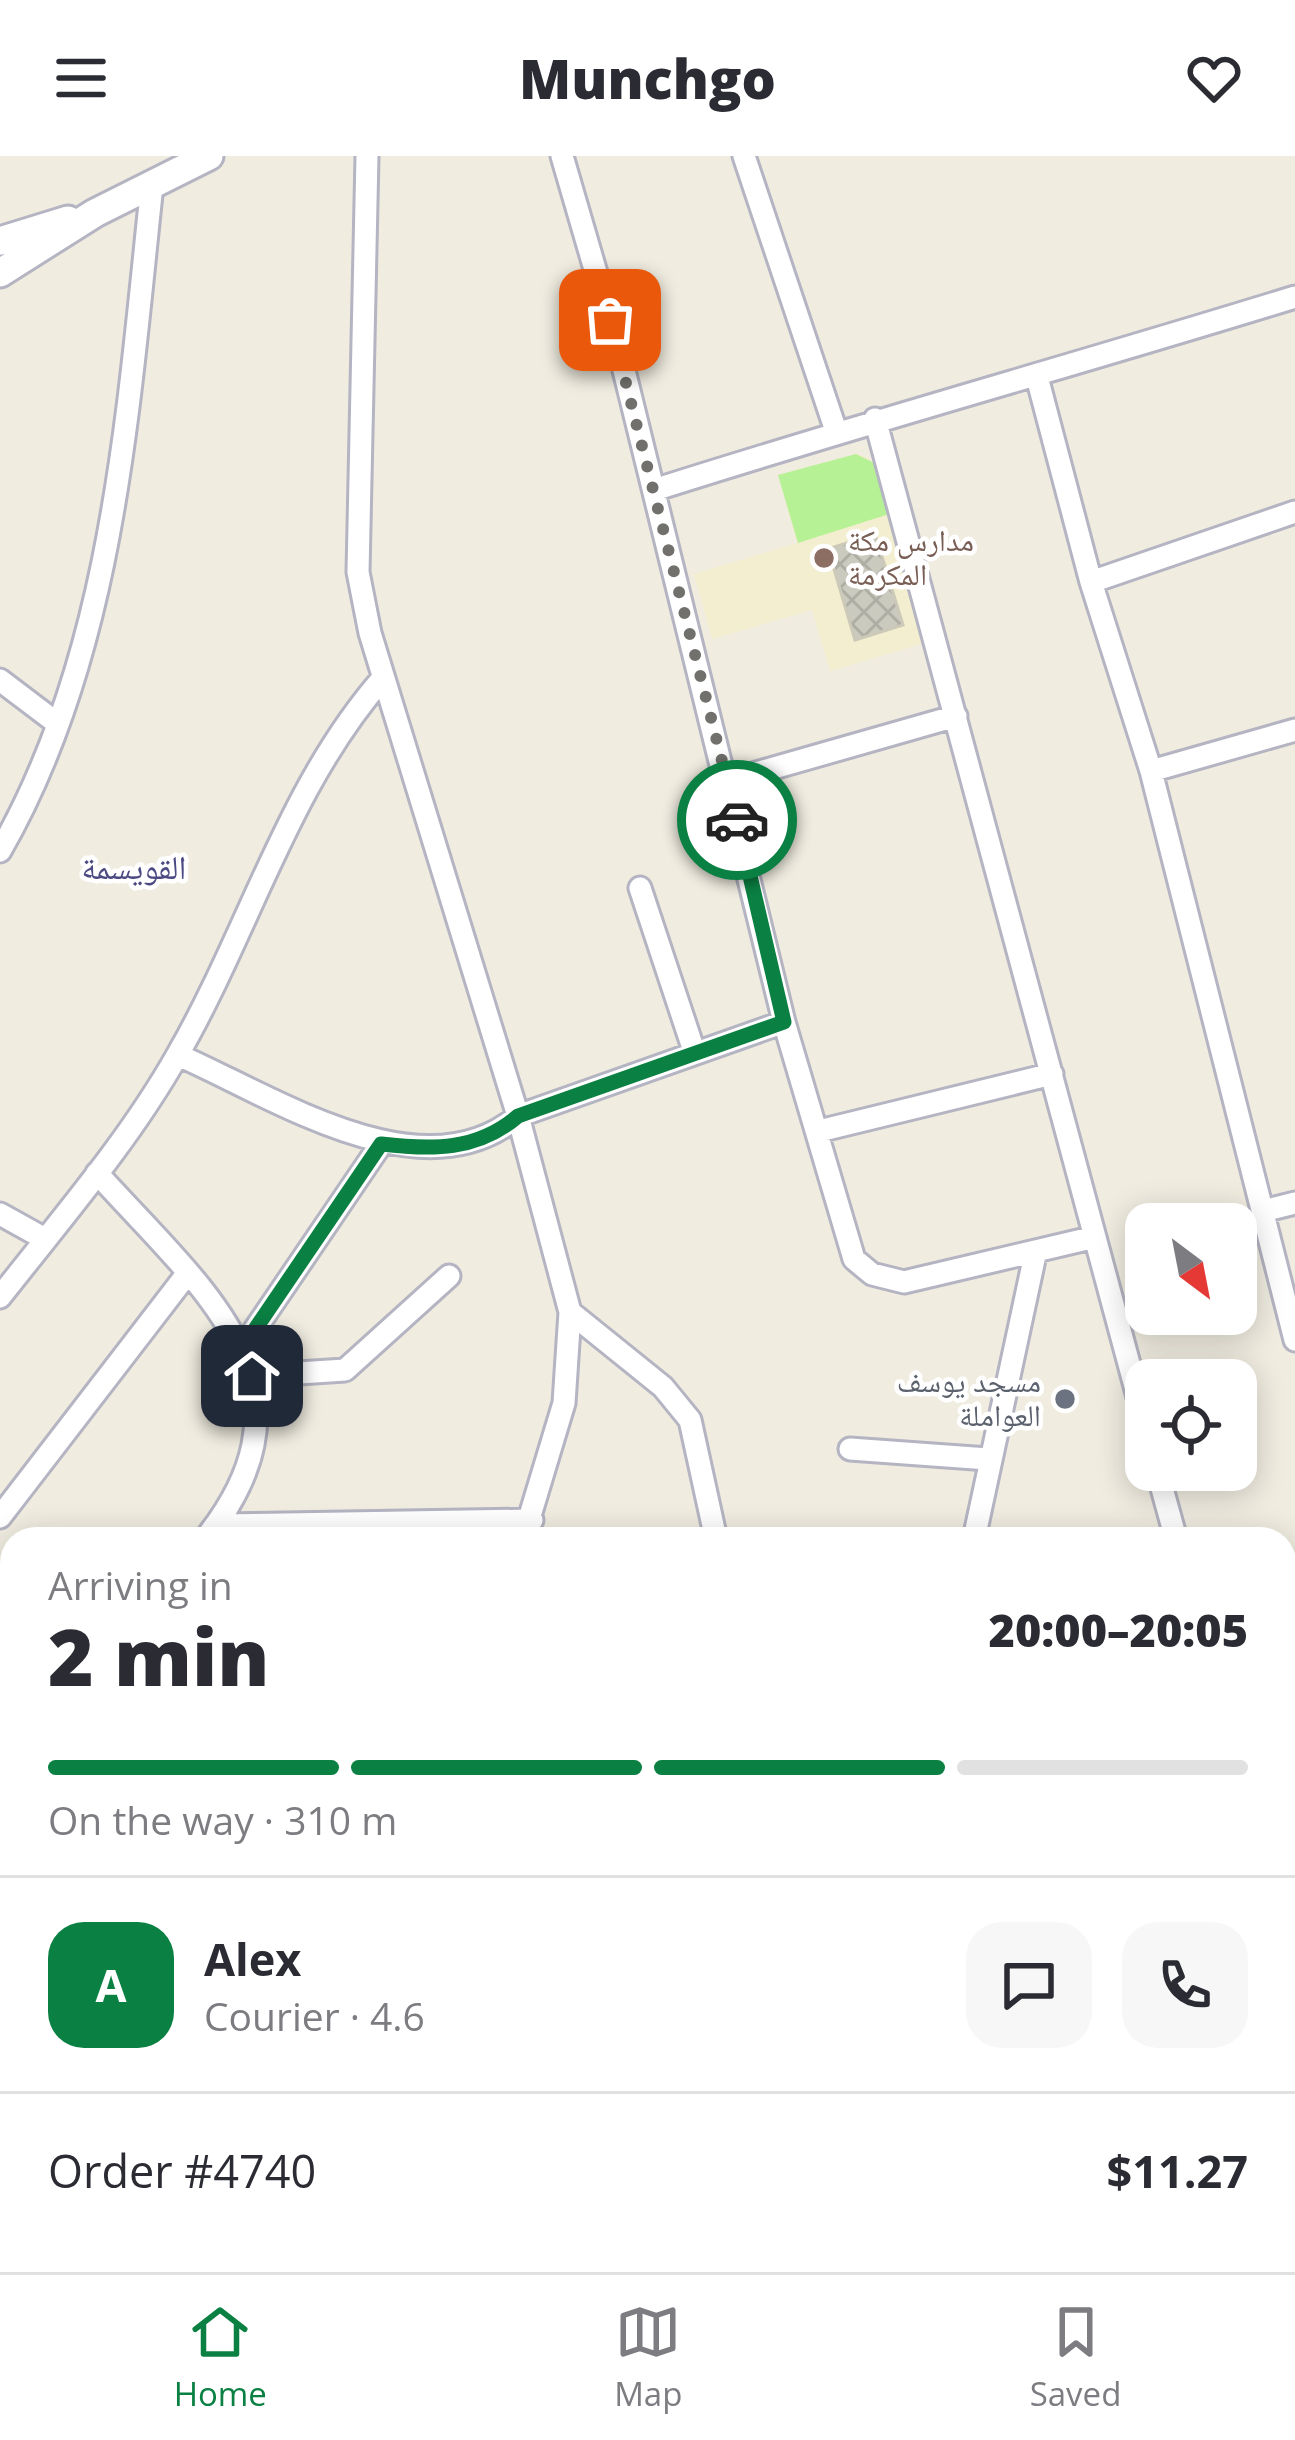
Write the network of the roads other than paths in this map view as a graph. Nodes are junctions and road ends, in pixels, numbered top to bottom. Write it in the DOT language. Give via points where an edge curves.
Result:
graph roads {
  1 [pos="209,156"];
  2 [pos="367,156"];
  3 [pos="562,156"];
  4 [pos="744,156"];
  5 [pos="152,185"];
  6 [pos="95,213"];
  7 [pos="0,241"];
  8 [pos="0,273"];
  9 [pos="1295,297"];
  10 [pos="1037,377"];
  11 [pos="875,419"];
  12 [pos="836,431"];
  13 [pos="654,490"];
  14 [pos="1295,512"];
  15 [pos="1090,582"];
  16 [pos="383,678"];
  17 [pos="0,680"];
  18 [pos="956,716"];
  19 [pos="58,724"];
  20 [pos="1295,730"];
  21 [pos="1151,771"];
  22 [pos="728,782"];
  23 [pos="0,851"];
  24 [pos="640,888"];
  25 [pos="784,1022"];
  26 [pos="694,1051"];
  27 [pos="178,1055"];
  28 [pos="1052,1075"];
  29 [pos="518,1116"];
  30 [pos="819,1131"];
  31 [pos="381,1144"];
  32 [pos="97,1173"];
  33 [pos="1295,1203"];
  34 [pos="1263,1211"];
  35 [pos="0,1214"];
  36 [pos="1095,1237"];
  37 [pos="46,1238"];
  38 [pos="1035,1255"];
  39 [pos="187,1274"];
  40 [pos="449,1276"];
  41 [pos="0,1297"];
  42 [pos="570,1312"];
  43 [pos="1295,1340"];
  44 [pos="243,1347"];
  45 [pos="1128,1359"];
  46 [pos="252,1376"];
  47 [pos="850,1449"];
  48 [pos="988,1459"];
  49 [pos="1163,1491"];
  50 [pos="0,1517"];
  51 [pos="214,1527"];
  52 [pos="529,1527"];
  53 [pos="713,1527"];
  54 [pos="976,1527"];
  55 [pos="1173,1527"];
  1 -- 5 [label="street"];
  2 -- 16 [label="street" via="356,519 358,572"];
  3 -- 13 [label="street"];
  4 -- 12 [label="street"];
  5 -- 6 [label="street"];
  5 -- 19 [label="street" via="100,570"];
  6 -- 7 [label="street"];
  6 -- 8 [label="street"];
  9 -- 10 [label="street"];
  10 -- 11 [label="street"];
  10 -- 15 [label="street"];
  11 -- 12 [label="street"];
  11 -- 18 [label="street"];
  12 -- 13 [label="street"];
  13 -- 22 [label="street"];
  14 -- 15 [label="street"];
  15 -- 21 [label="street"];
  16 -- 27 [label="street" via="322,763"];
  16 -- 29 [label="street"];
  17 -- 19 [label="street"];
  18 -- 22 [label="street"];
  18 -- 28 [label="street"];
  19 -- 23 [label="street"];
  20 -- 21 [label="street"];
  21 -- 34 [label="street"];
  22 -- 25 [label="street"];
  24 -- 26 [label="street"];
  25 -- 26 [label="street"];
  25 -- 30 [label="street"];
  26 -- 29 [label="street"];
  27 -- 31 [label="street"];
  27 -- 32 [label="street"];
  28 -- 30 [label="street"];
  28 -- 36 [label="street"];
  29 -- 31 [label="street" via="481,1141 454,1147"];
  29 -- 42 [label="street"];
  30 -- 38 [label="street" via="854,1259 872,1274 904,1282"];
  31 -- 44 [label="street"];
  32 -- 37 [label="street"];
  32 -- 39 [label="street"];
  33 -- 34 [label="street"];
  34 -- 43 [label="street"];
  35 -- 37 [label="street"];
  36 -- 38 [label="street"];
  36 -- 45 [label="street"];
  37 -- 41 [label="street"];
  38 -- 48 [label="street"];
  39 -- 44 [label="street"];
  39 -- 50 [label="street"];
  40 -- 46 [label="street" via="345,1370"];
  42 -- 52 [label="street" via="564,1403"];
  42 -- 53 [label="street" via="690,1420"];
  44 -- 46 [label="street"];
  46 -- 51 [label="street" via="256,1442 246,1478"];
  47 -- 48 [label="street"];
  48 -- 54 [label="street"];
  49 -- 55 [label="street"];
}
